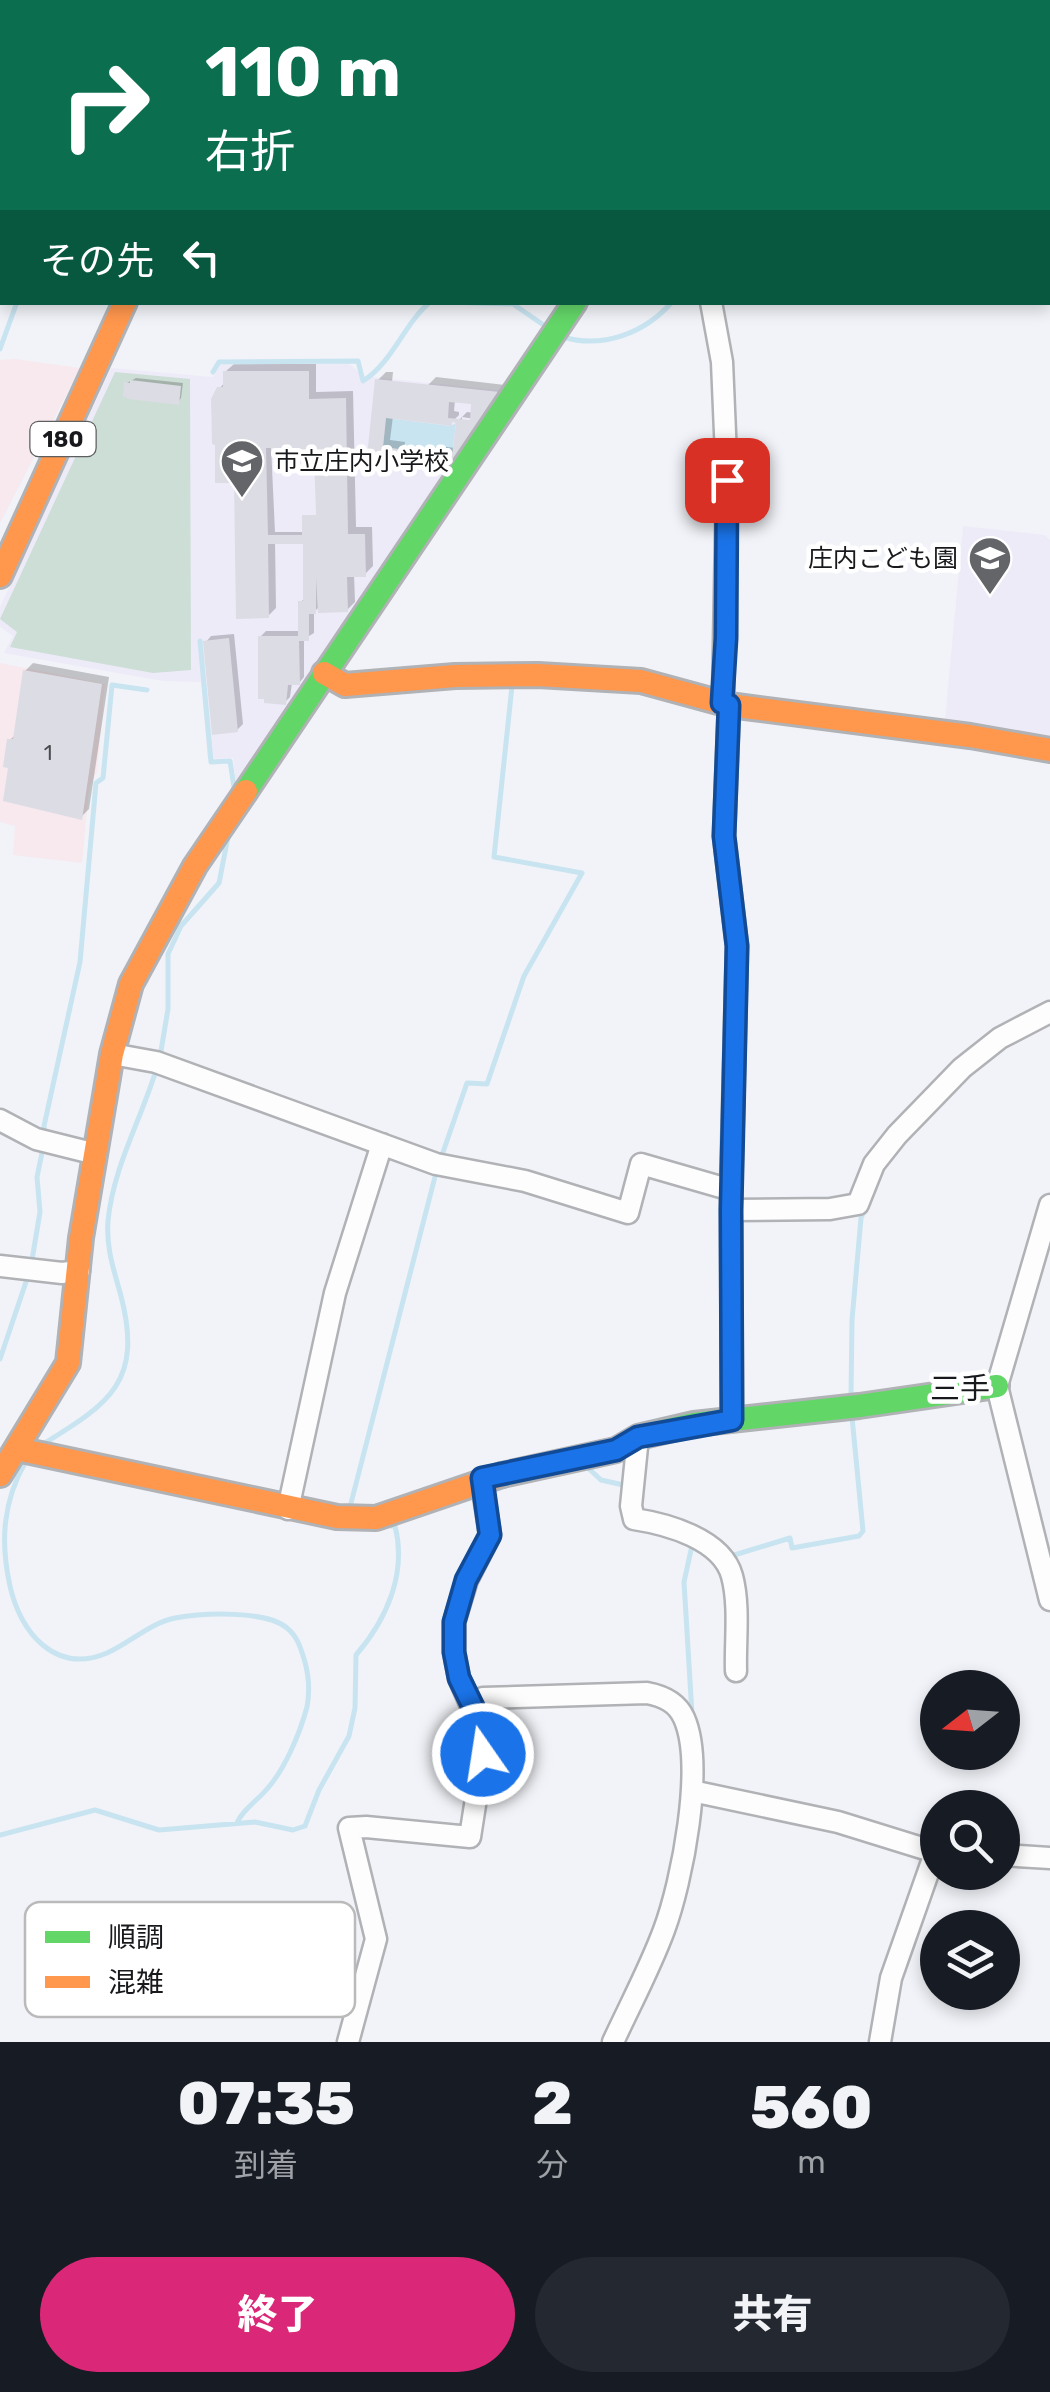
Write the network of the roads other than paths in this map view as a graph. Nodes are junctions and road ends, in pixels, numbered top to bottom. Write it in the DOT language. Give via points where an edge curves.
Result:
graph roads {
  1 [pos="124,305"];
  2 [pos="573,305"];
  3 [pos="712,305"];
  4 [pos="0,576"];
  5 [pos="324,674"];
  6 [pos="724,700"];
  7 [pos="1050,750"];
  8 [pos="1050,1012"];
  9 [pos="112,1054"];
  10 [pos="0,1120"];
  11 [pos="382,1144"];
  12 [pos="96,1154"];
  13 [pos="731,1200"];
  14 [pos="1050,1205"];
  15 [pos="0,1266"];
  16 [pos="79,1270"];
  17 [pos="997,1386"];
  18 [pos="732,1420"];
  19 [pos="638,1437"];
  20 [pos="28,1451"];
  21 [pos="0,1475"];
  22 [pos="482,1483"];
  23 [pos="288,1509"];
  24 [pos="1040,1512"];
  25 [pos="1050,1600"];
  26 [pos="736,1671"];
  27 [pos="470,1703"];
  28 [pos="697,1792"];
  29 [pos="920,1848"];
  30 [pos="1020,1856"];
  31 [pos="1050,1858"];
  32 [pos="923,1890"];
  33 [pos="355,2016"];
  34 [pos="355,2017"];
  35 [pos="348,2042"];
  36 [pos="613,2042"];
  37 [pos="880,2042"];
  1 -- 4 [label="main road, 180"];
  2 -- 5 [label="main road"];
  3 -- 6 [label="street" via="722,362 727,480"];
  5 -- 6 [label="main road" via="345,685 455,676 641,680"];
  5 -- 9 [label="main road" via="169,910 132,984"];
  6 -- 7 [label="main road"];
  6 -- 13 [label="street" via="724,836 737,946"];
  8 -- 13 [label="street" via="962,1068 874,1164 858,1204 813,1210"];
  9 -- 11 [label="street" via="158,1063"];
  9 -- 12 [label="main road"];
  10 -- 12 [label="street"];
  11 -- 13 [label="street" via="628,1214 640,1164"];
  11 -- 23 [label="street" via="335,1293"];
  12 -- 16 [label="main road"];
  13 -- 18 [label="street"];
  14 -- 17 [label="street"];
  15 -- 16 [label="street"];
  16 -- 20 [label="main road" via="68,1363"];
  17 -- 18 [label="main road"];
  17 -- 24 [label="street"];
  18 -- 19 [label="main road"];
  19 -- 22 [label="main road" via="616,1450"];
  19 -- 26 [label="street" via="634,1519 694,1538 732,1573"];
  20 -- 21 [label="main road"];
  20 -- 23 [label="main road"];
  22 -- 23 [label="main road" via="388,1516"];
  22 -- 27 [label="street" via="490,1535 454,1622 459,1678"];
  24 -- 25 [label="street"];
  27 -- 28 [label="street" via="638,1693 666,1698 687,1727"];
  27 -- 33 [label="street" via="483,1734 470,1837 349,1828 376,1939"];
  28 -- 29 [label="street" via="838,1822"];
  28 -- 36 [label="street" via="665,1929"];
  30 -- 31 [label="street"];
  32 -- 37 [label="street" via="891,1978"];
  34 -- 35 [label="street"];
}
